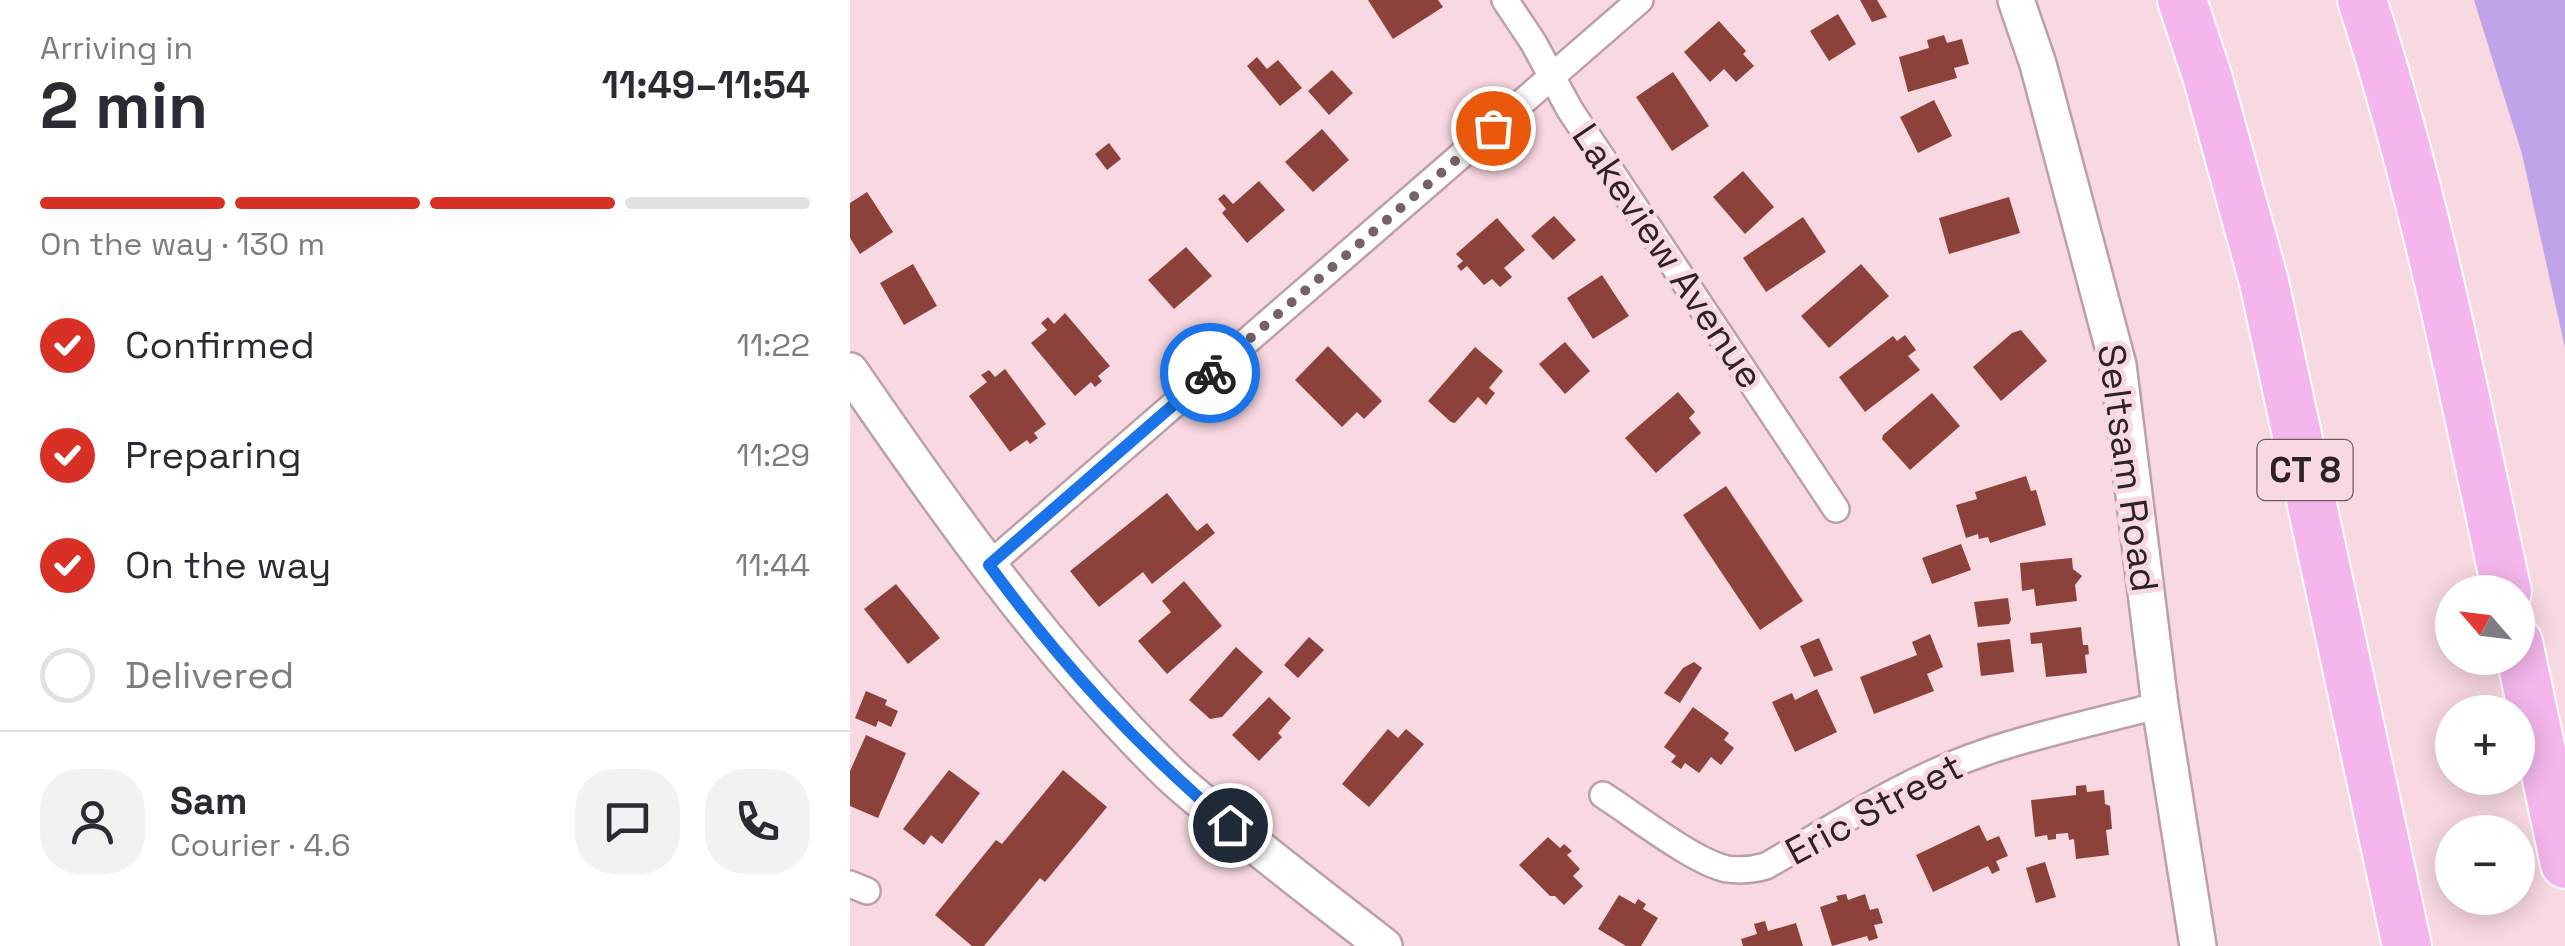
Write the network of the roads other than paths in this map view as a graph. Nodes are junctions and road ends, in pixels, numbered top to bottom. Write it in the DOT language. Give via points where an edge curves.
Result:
graph roads {
  1 [pos="1505,0"];
  2 [pos="1640,0"];
  3 [pos="2016,0"];
  4 [pos="2182,0"];
  5 [pos="2362,0"];
  6 [pos="1552,77"];
  7 [pos="850,371"];
  8 [pos="1836,508"];
  9 [pos="989,565"];
  10 [pos="2503,575"];
  11 [pos="2525,675"];
  12 [pos="2160,705"];
  13 [pos="1603,795"];
  14 [pos="2565,864"];
  15 [pos="1384,946"];
  16 [pos="2198,946"];
  17 [pos="2407,946"];
  1 -- 6 [label="street, Lakeview Avenue"];
  2 -- 6 [label="street"];
  3 -- 12 [label="main road, Seltsam Road" via="2118,365"];
  4 -- 17 [label="highway, CT 8" via="2264,282"];
  5 -- 10 [label="highway" via="2431,247"];
  6 -- 8 [label="street, Lakeview Avenue"];
  6 -- 9 [label="street"];
  7 -- 9 [label="main road"];
  9 -- 15 [label="main road" via="1072,671 1174,778"];
  11 -- 14 [label="highway"];
  12 -- 13 [label="street, Eric Street" via="1984,752 1916,780 1748,871 1703,860"];
  12 -- 16 [label="main road, Seltsam Road"];
}
